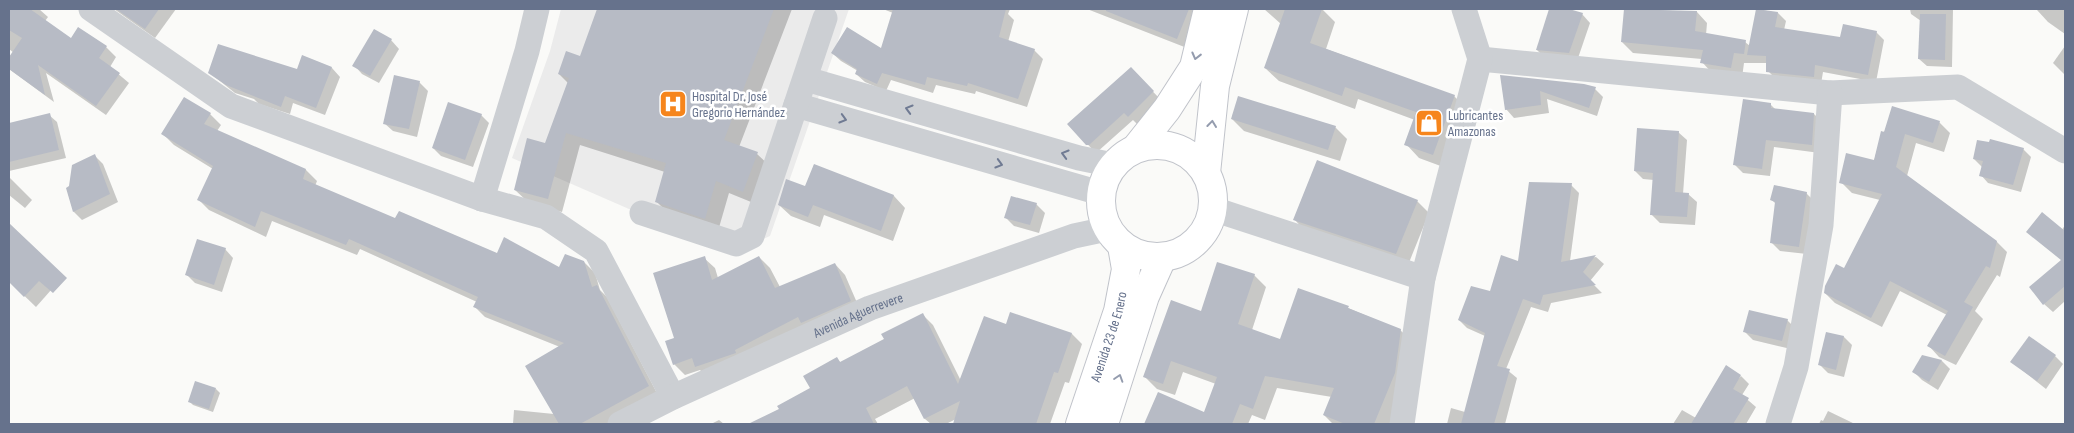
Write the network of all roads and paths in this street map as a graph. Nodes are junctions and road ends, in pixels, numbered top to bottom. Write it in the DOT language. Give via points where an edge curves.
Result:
graph roads {
  1 [pos="91,9"];
  2 [pos="537,9"];
  3 [pos="1208,9"];
  4 [pos="1234,9"];
  5 [pos="1464,9"];
  6 [pos="825,18"];
  7 [pos="1480,58"];
  8 [pos="806,79"];
  9 [pos="1830,93"];
  10 [pos="796,105"];
  11 [pos="1136,148"];
  12 [pos="2065,151"];
  13 [pos="1113,166"];
  14 [pos="1206,173"];
  15 [pos="1100,193"];
  16 [pos="482,199"];
  17 [pos="1213,209"];
  18 [pos="642,213"];
  19 [pos="1114,237"];
  20 [pos="1162,258"];
  21 [pos="1423,278"];
  22 [pos="673,398"];
  23 [pos="620,424"];
  24 [pos="1080,424"];
  25 [pos="1104,424"];
  26 [pos="1402,424"];
  27 [pos="1778,424"];
  1 -- 16 [label="street" via="231,106"];
  2 -- 16 [label="street"];
  3 -- 11 [label="main road, one-way" via="1194,67"];
  14 -- 4 [label="main road, one-way" via="1215,86"];
  5 -- 7 [label="street"];
  6 -- 8 [label="street"];
  7 -- 9 [label="street"];
  7 -- 21 [label="street"];
  8 -- 10 [label="street"];
  13 -- 8 [label="street, one-way"];
  9 -- 12 [label="street" via="1958,87"];
  9 -- 27 [label="street" via="1820,225 1796,367"];
  10 -- 15 [label="street, one-way"];
  10 -- 18 [label="street" via="752,236 736,244"];
  11 -- 13 [label="main road"];
  11 -- 14 [label="main road" via="1152,144 1176,148 1196,160"];
  13 -- 15 [label="main road"];
  14 -- 17 [label="main road" via="1212,190"];
  15 -- 19 [label="main road, Avenida 23 de Enero" via="1102,218"];
  16 -- 22 [label="street" via="546,217 596,251"];
  17 -- 20 [label="main road" via="1207,227 1196,242 1180,253"];
  17 -- 21 [label="street"];
  19 -- 20 [label="main road" via="1141,256"];
  19 -- 22 [label="street, Avenida Aguerrevere" via="1074,236 870,308"];
  19 -- 24 [label="main road, Avenida 23 de Enero" via="1126,269 1118,311"];
  25 -- 20 [label="main road, Avenida 23 de Enero, one-way" via="1145,296"];
  21 -- 26 [label="street"];
  22 -- 23 [label="street, Avenida Aguerrevere"];
}
